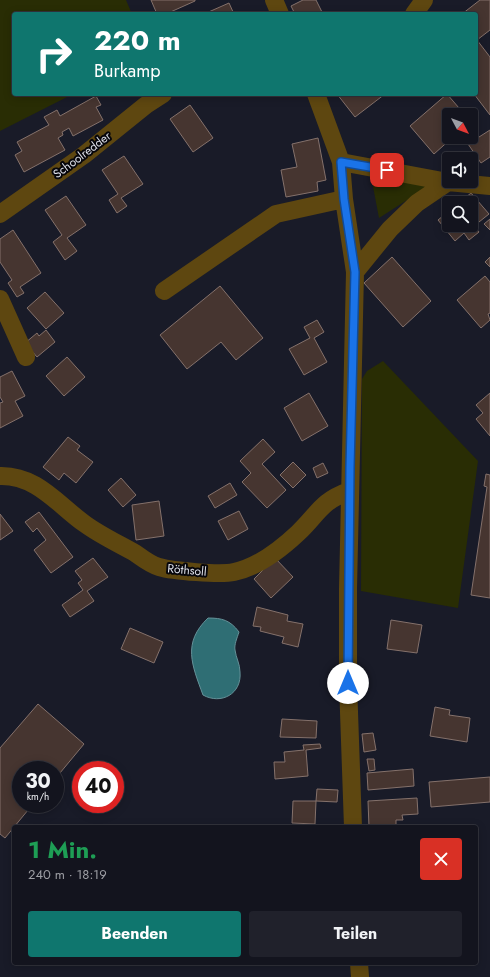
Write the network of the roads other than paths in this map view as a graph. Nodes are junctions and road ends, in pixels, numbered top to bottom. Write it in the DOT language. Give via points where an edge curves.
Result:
graph roads {
  1 [pos="274,0"];
  2 [pos="424,0"];
  3 [pos="279,12"];
  4 [pos="415,12"];
  5 [pos="160,96"];
  6 [pos="317,96"];
  7 [pos="341,162"];
  8 [pos="442,181"];
  9 [pos="478,185"];
  10 [pos="442,186"];
  11 [pos="490,186"];
  12 [pos="344,199"];
  13 [pos="0,214"];
  14 [pos="355,272"];
  15 [pos="164,291"];
  16 [pos="0,299"];
  17 [pos="26,357"];
  18 [pos="0,476"];
  19 [pos="349,492"];
  20 [pos="353,825"];
  21 [pos="359,965"];
  22 [pos="360,977"];
  1 -- 3 [label="street"];
  2 -- 4 [label="street"];
  5 -- 13 [label="street, Schoolredder" via="84,155"];
  6 -- 7 [label="street"];
  7 -- 8 [label="street"];
  7 -- 12 [label="street"];
  9 -- 11 [label="street"];
  10 -- 14 [label="street" via="417,203 390,228"];
  12 -- 14 [label="street"];
  12 -- 15 [label="street" via="276,214"];
  14 -- 19 [label="street"];
  16 -- 17 [label="street"];
  18 -- 19 [label="street, Röthsoll" via="31,482 58,500 85,524 158,567 233,573 255,566 298,533 333,497"];
  19 -- 20 [label="street" via="348,683"];
  21 -- 22 [label="street"];
}
